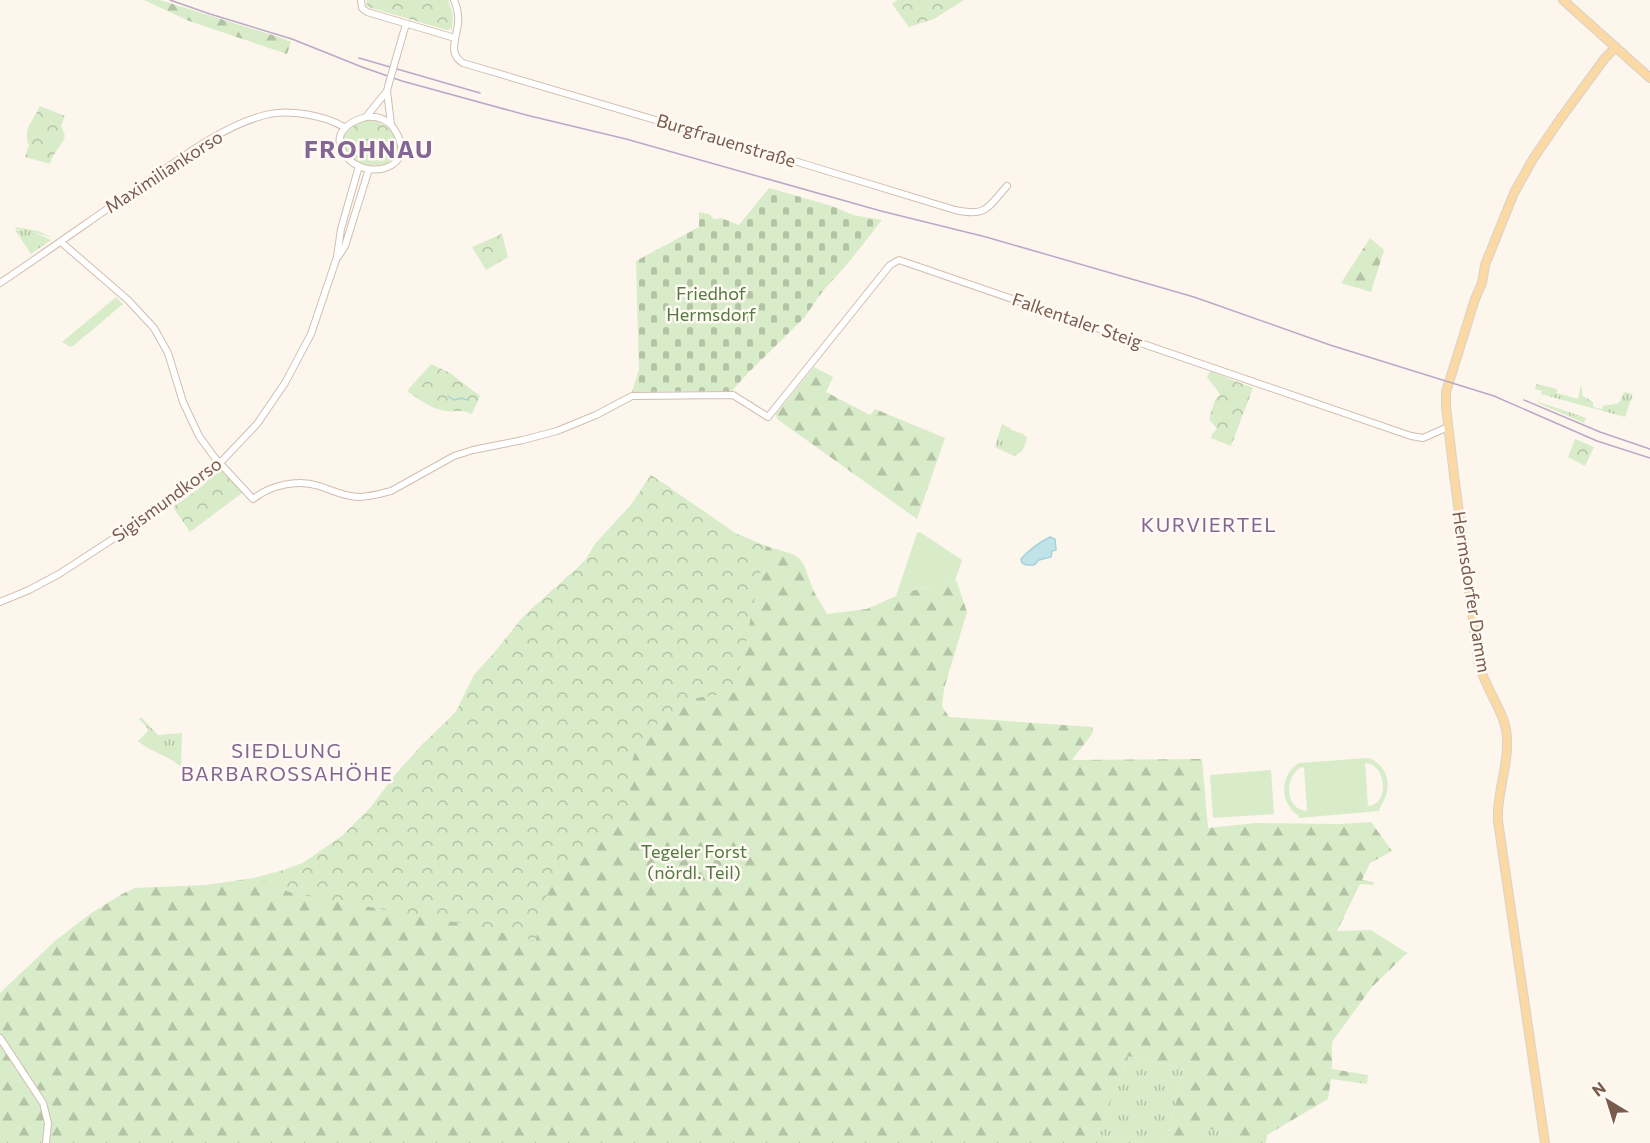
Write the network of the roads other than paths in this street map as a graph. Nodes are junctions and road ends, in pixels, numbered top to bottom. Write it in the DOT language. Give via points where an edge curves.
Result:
graph roads {
  1 [pos="361,0"];
  2 [pos="454,0"];
  3 [pos="1563,0"];
  4 [pos="406,24"];
  5 [pos="455,38"];
  6 [pos="1616,47"];
  7 [pos="1650,78"];
  8 [pos="387,91"];
  9 [pos="366,117"];
  10 [pos="391,124"];
  11 [pos="344,127"];
  12 [pos="359,166"];
  13 [pos="369,169"];
  14 [pos="1007,186"];
  15 [pos="61,242"];
  16 [pos="337,257"];
  17 [pos="0,284"];
  18 [pos="1448,427"];
  19 [pos="220,463"];
  20 [pos="0,602"];
  21 [pos="0,1038"];
  22 [pos="46,1143"];
  23 [pos="1545,1143"];
  1 -- 4 [label="street" via="367,12"];
  2 -- 5 [label="street" via="459,19"];
  3 -- 6 [label="main road"];
  4 -- 5 [label="street"];
  4 -- 8 [label="street, bridge"];
  5 -- 14 [label="street, Burgfrauenstraße" via="455,55 463,63 955,210 973,214 982,211"];
  6 -- 7 [label="main road"];
  6 -- 18 [label="main road, Hermsdorfer Damm" via="1533,159 1501,222 1447,387"];
  8 -- 9 [label="street"];
  8 -- 10 [label="street"];
  9 -- 10 [label="street"];
  9 -- 11 [label="street"];
  10 -- 13 [label="street" via="402,144 401,155 392,165"];
  11 -- 12 [label="street" via="340,139 343,152"];
  11 -- 15 [label="street, Maximiliankorso" via="290,112 251,120 198,147"];
  12 -- 13 [label="street"];
  12 -- 16 [label="street, Sigismundkorso"];
  13 -- 16 [label="street, Sigismundkorso" via="345,246"];
  15 -- 17 [label="street, Maximiliankorso"];
  15 -- 19 [label="street" via="126,298 154,328 168,353 191,421"];
  16 -- 19 [label="street, Sigismundkorso" via="311,334 294,369 257,423"];
  18 -- 19 [label="street, Falkentaler Steig" via="1423,438 1410,436 898,260 768,417 733,395 632,396 557,430 454,456 380,495 360,497 297,483 275,487 253,499"];
  18 -- 23 [label="main road, Hermsdorfer Damm" via="1479,665 1507,737 1498,818"];
  19 -- 20 [label="street, Sigismundkorso" via="179,496 69,568"];
  21 -- 22 [label="street" via="43,1103 48,1123"];
}
